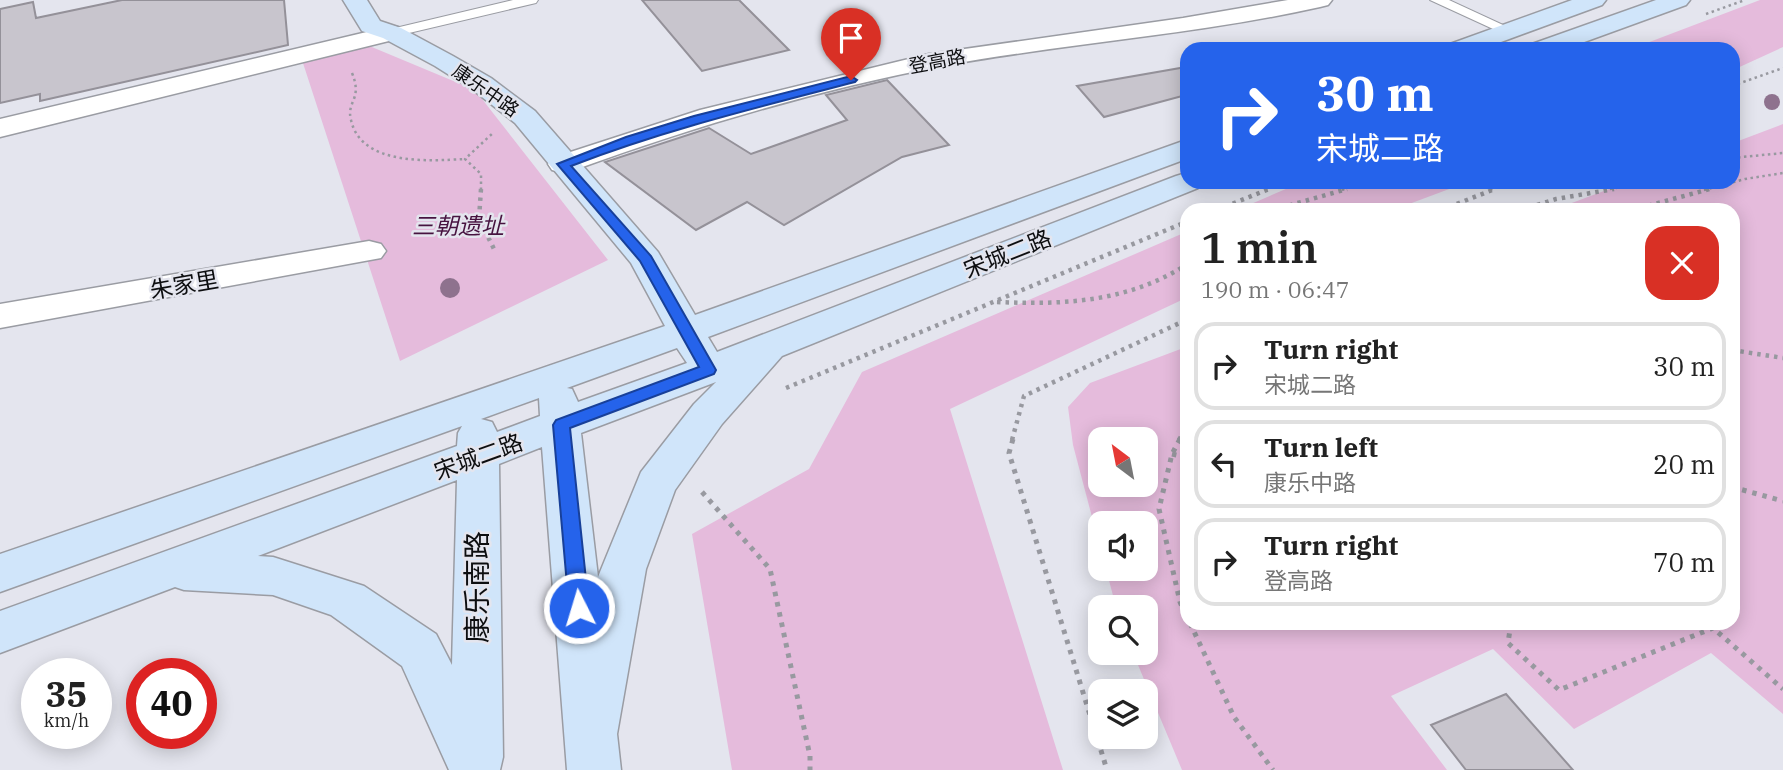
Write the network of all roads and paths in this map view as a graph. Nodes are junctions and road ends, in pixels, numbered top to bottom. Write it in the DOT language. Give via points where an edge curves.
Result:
graph roads {
  1 [pos="355,0"];
  2 [pos="531,0"];
  3 [pos="1320,0"];
  4 [pos="1437,0"];
  5 [pos="1594,0"];
  6 [pos="1678,0"];
  7 [pos="392,22"];
  8 [pos="1509,30"];
  9 [pos="1477,42"];
  10 [pos="1561,42"];
  11 [pos="332,48"];
  12 [pos="1783,68"];
  13 [pos="1740,83"];
  14 [pos="525,117"];
  15 [pos="0,128"];
  16 [pos="1180,151"];
  17 [pos="1783,153"];
  18 [pos="1740,157"];
  19 [pos="465,159"];
  20 [pos="563,164"];
  21 [pos="1783,173"];
  22 [pos="1740,180"];
  23 [pos="1180,185"];
  24 [pos="1268,189"];
  25 [pos="1346,189"];
  26 [pos="1494,189"];
  27 [pos="1611,189"];
  28 [pos="1709,189"];
  29 [pos="1234,203"];
  30 [pos="1301,203"];
  31 [pos="1458,203"];
  32 [pos="1543,203"];
  33 [pos="1658,203"];
  34 [pos="1180,224"];
  35 [pos="494,249"];
  36 [pos="369,251"];
  37 [pos="890,258"];
  38 [pos="1180,269"];
  39 [pos="920,288"];
  40 [pos="993,302"];
  41 [pos="0,316"];
  42 [pos="1180,323"];
  43 [pos="687,332"];
  44 [pos="772,346"];
  45 [pos="1740,351"];
  46 [pos="1783,358"];
  47 [pos="709,370"];
  48 [pos="554,378"];
  49 [pos="779,393"];
  50 [pos="480,404"];
  51 [pos="562,425"];
  52 [pos="1180,439"];
  53 [pos="1172,454"];
  54 [pos="477,456"];
  55 [pos="1180,456"];
  56 [pos="707,480"];
  57 [pos="1740,489"];
  58 [pos="1783,501"];
  59 [pos="168,569"];
  60 [pos="0,573"];
  61 [pos="1180,602"];
  62 [pos="1193,630"];
  63 [pos="1510,630"];
  64 [pos="1708,630"];
  65 [pos="1715,630"];
  66 [pos="0,632"];
  67 [pos="1783,690"];
  68 [pos="593,752"];
  69 [pos="475,768"];
  70 [pos="810,770"];
  71 [pos="1107,770"];
  72 [pos="1273,770"];
  1 -- 7 [label="main road, 康乐中路" via="371,26"];
  2 -- 7 [label="lane"];
  3 -- 20 [label="street, 登高路" via="1181,27 949,58 698,118"];
  4 -- 8 [label="lane"];
  5 -- 8 [label="main road"];
  6 -- 10 [label="main road"];
  7 -- 11 [label="street"];
  7 -- 14 [label="main road, 康乐中路"];
  8 -- 9 [label="main road"];
  11 -- 15 [label="street"];
  11 -- 19 [label="path" via="356,78 358,87 349,116 364,143 417,162"];
  12 -- 13 [label="path"];
  14 -- 19 [label="path" via="496,130"];
  14 -- 20 [label="main road, 康乐中路"];
  16 -- 37 [label="main road, 宋城二路"];
  17 -- 18 [label="path"];
  19 -- 35 [label="path" via="481,174 476,217"];
  20 -- 43 [label="main road, 康乐中路" via="646,259"];
  21 -- 22 [label="path"];
  23 -- 39 [label="main road, 宋城二路"];
  24 -- 29 [label="path"];
  25 -- 30 [label="path"];
  26 -- 31 [label="path"];
  27 -- 32 [label="path"];
  28 -- 33 [label="path"];
  34 -- 40 [label="path"];
  36 -- 41 [label="street, 朱家里"];
  37 -- 39 [label="main road"];
  37 -- 43 [label="main road, 宋城二路"];
  38 -- 40 [label="path" via="1145,287 1086,302"];
  39 -- 44 [label="main road, 宋城二路"];
  40 -- 49 [label="path" via="800,380"];
  42 -- 71 [label="path" via="1024,396 1009,453"];
  43 -- 47 [label="main road, 康乐中路"];
  43 -- 48 [label="main road, 宋城二路"];
  44 -- 47 [label="main road, 宋城二路"];
  44 -- 68 [label="main road" via="708,414 656,484 622,569"];
  45 -- 46 [label="path"];
  47 -- 51 [label="main road, 宋城二路"];
  48 -- 50 [label="main road, 宋城二路"];
  48 -- 51 [label="main road"];
  50 -- 54 [label="main road, 康乐南路"];
  50 -- 60 [label="main road, 宋城二路"];
  51 -- 54 [label="main road, 宋城二路"];
  51 -- 68 [label="main road"];
  52 -- 53 [label="path"];
  53 -- 55 [label="path"];
  53 -- 61 [label="path" via="1159,509"];
  54 -- 59 [label="main road, 宋城二路"];
  54 -- 69 [label="main road, 康乐南路"];
  56 -- 70 [label="path" via="702,492 770,569"];
  57 -- 58 [label="path"];
  59 -- 66 [label="main road, 宋城二路"];
  59 -- 69 [label="main road" via="273,576 347,600 419,650"];
  62 -- 72 [label="path" via="1234,717"];
  63 -- 64 [label="path" via="1508,643 1559,690"];
  65 -- 67 [label="path"];
}
